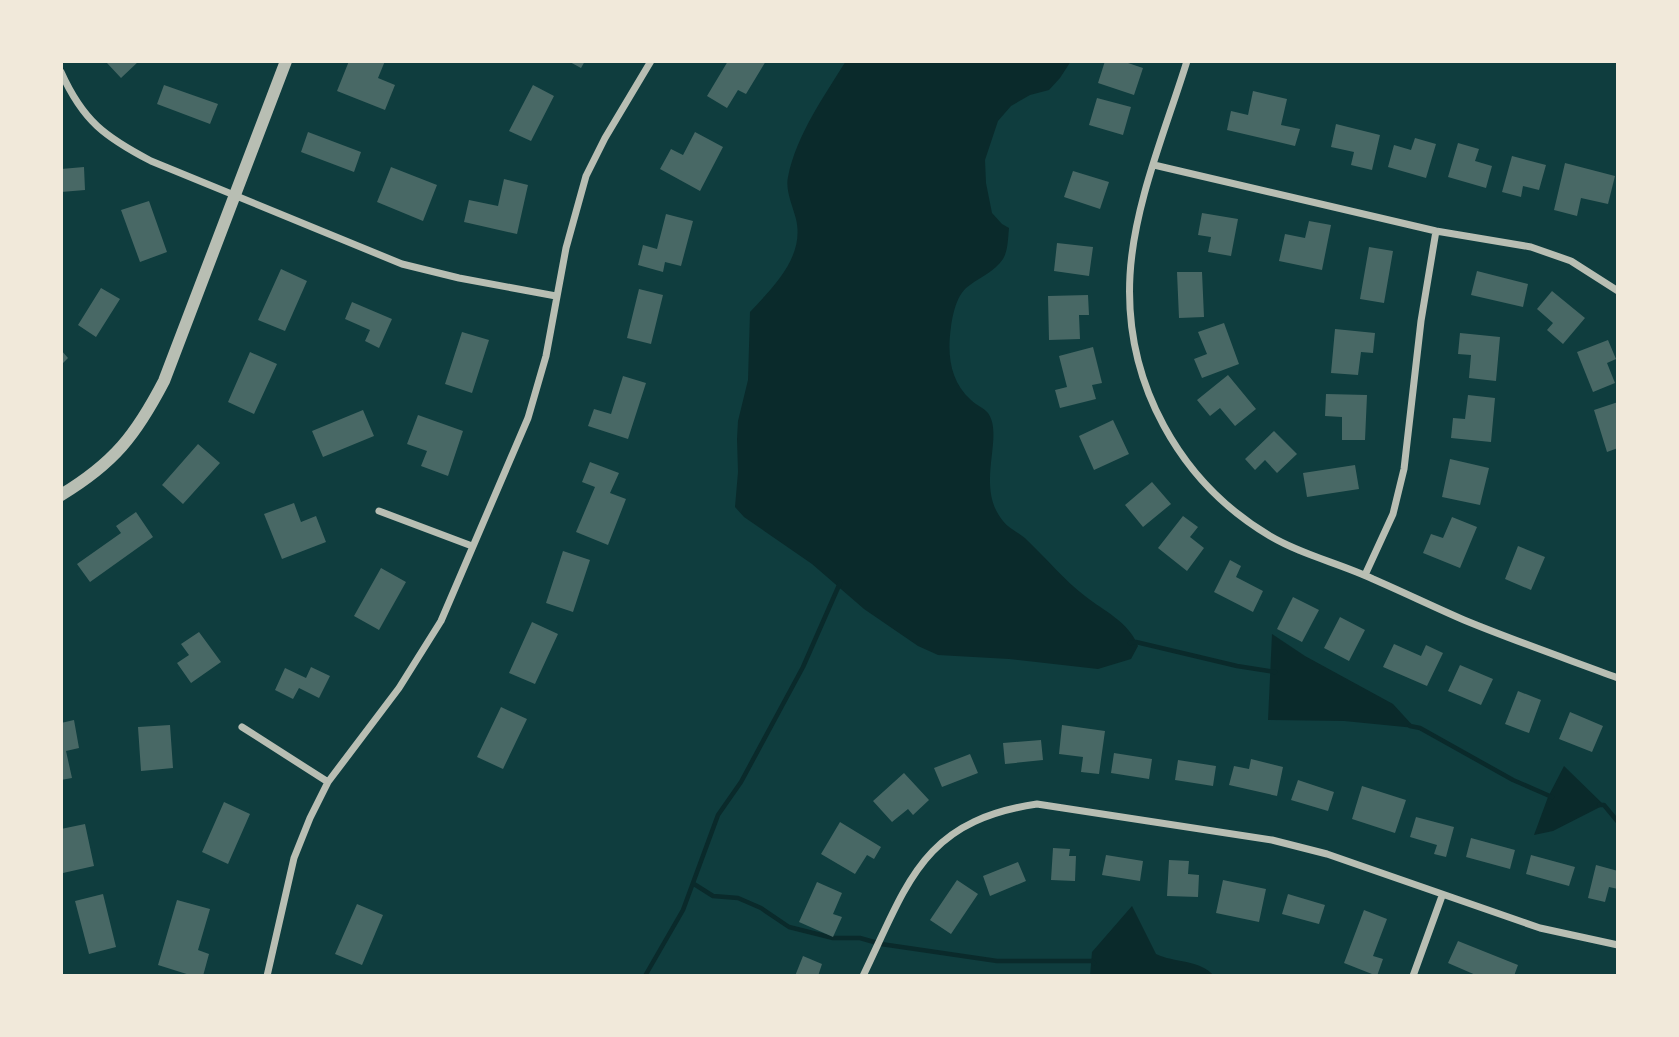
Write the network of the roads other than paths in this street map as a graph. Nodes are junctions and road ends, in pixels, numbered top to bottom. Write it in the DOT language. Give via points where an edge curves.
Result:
graph roads {
  1 [pos="286,61"];
  2 [pos="651,61"];
  3 [pos="1187,61"];
  4 [pos="61,72"];
  5 [pos="64,87"];
  6 [pos="1154,165"];
  7 [pos="236,194"];
  8 [pos="1436,231"];
  9 [pos="1618,291"];
  10 [pos="556,296"];
  11 [pos="61,495"];
  12 [pos="379,511"];
  13 [pos="472,546"];
  14 [pos="1365,575"];
  15 [pos="1618,678"];
  16 [pos="242,727"];
  17 [pos="328,782"];
  18 [pos="1442,895"];
  19 [pos="1618,946"];
  20 [pos="267,976"];
  21 [pos="863,976"];
  22 [pos="1413,976"];
  1 -- 7 [label="street"];
  2 -- 10 [label="street" via="586,176"];
  3 -- 6 [label="street"];
  4 -- 5 [label="street"];
  5 -- 7 [label="street" via="97,128 123,146"];
  6 -- 8 [label="street"];
  6 -- 14 [label="street" via="1136,226 1129,299 1140,372 1172,442 1206,486 1238,515 1272,537"];
  7 -- 10 [label="street" via="402,264"];
  7 -- 11 [label="street" via="150,408 110,460"];
  8 -- 9 [label="street" via="1531,247 1571,261"];
  8 -- 14 [label="street" via="1404,469 1393,514"];
  10 -- 13 [label="street" via="546,356 528,418"];
  12 -- 13 [label="street"];
  13 -- 17 [label="street" via="422,654"];
  14 -- 15 [label="street" via="1465,620"];
  16 -- 17 [label="street"];
  17 -- 20 [label="street" via="294,858"];
  18 -- 19 [label="street" via="1540,928"];
  18 -- 21 [label="street" via="1327,854 1272,840 1037,804 1006,808 967,824 933,850 909,882"];
  18 -- 22 [label="street"];
}
